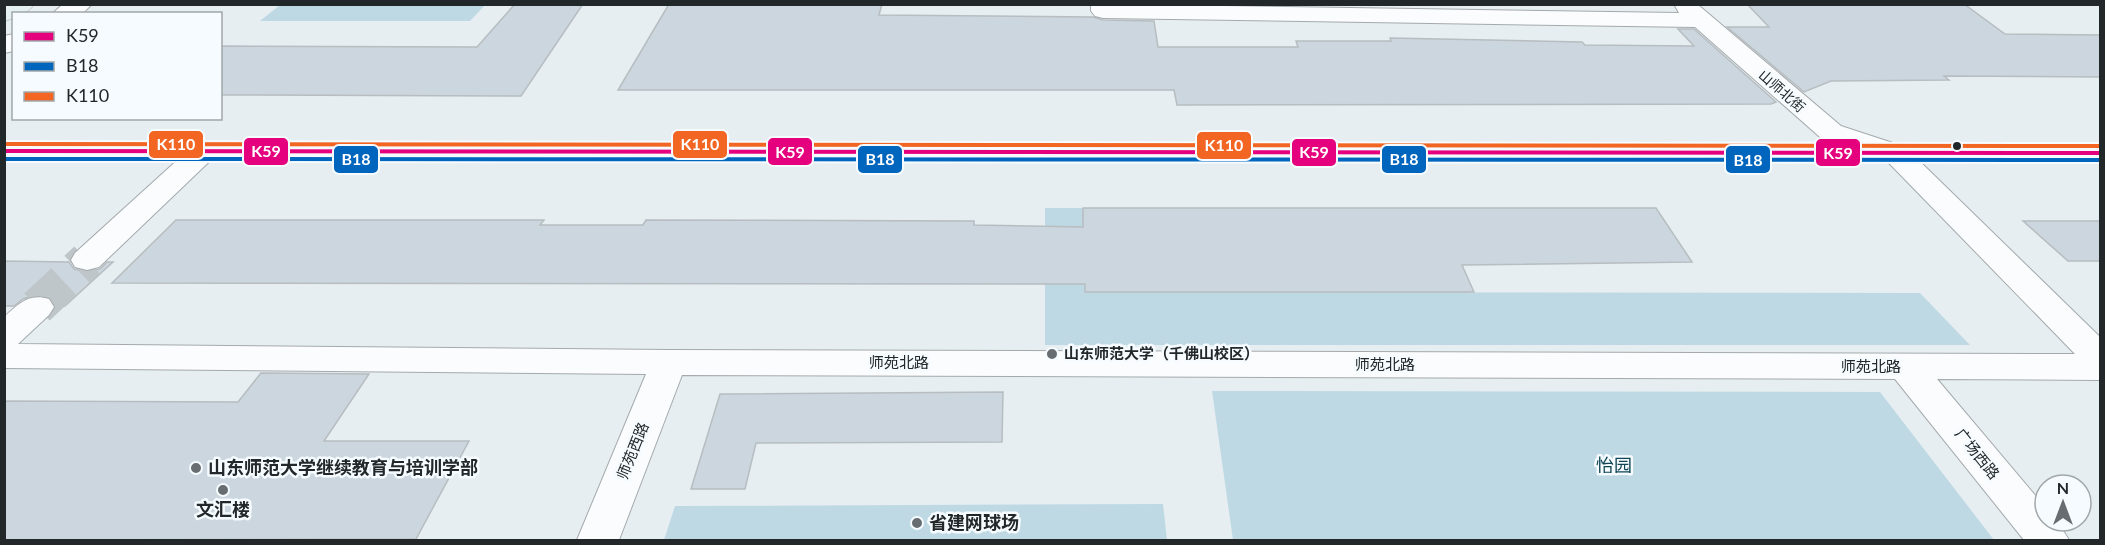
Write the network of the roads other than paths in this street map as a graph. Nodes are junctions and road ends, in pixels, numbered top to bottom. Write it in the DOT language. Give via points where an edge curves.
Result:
graph roads {
  1 [pos="23,4"];
  2 [pos="81,4"];
  3 [pos="1103,4"];
  4 [pos="1392,11"];
  5 [pos="67,12"];
  6 [pos="1692,12"];
  7 [pos="4,14"];
  8 [pos="4,151"];
  9 [pos="204,151"];
  10 [pos="1895,153"];
  11 [pos="2100,153"];
  12 [pos="87,260"];
  13 [pos="37,307"];
  14 [pos="4,337"];
  15 [pos="4,356"];
  16 [pos="2100,358"];
  17 [pos="669,362"];
  18 [pos="1906,367"];
  19 [pos="2100,367"];
  20 [pos="598,540"];
  21 [pos="2048,540"];
  1 -- 7 [label="main road"];
  2 -- 5 [label="street"];
  3 -- 4 [label="street" via="1103,11 1180,13"];
  4 -- 6 [label="street"];
  6 -- 10 [label="street, 山师北街" via="1831,132"];
  8 -- 9 [label="main road"];
  9 -- 10 [label="main road"];
  9 -- 12 [label="street"];
  10 -- 11 [label="main road"];
  10 -- 16 [label="street"];
  13 -- 14 [label="street"];
  15 -- 17 [label="street, 师苑北路"];
  17 -- 18 [label="street, 师苑北路"];
  17 -- 20 [label="street, 师苑西路"];
  18 -- 19 [label="street, 师苑北路"];
  18 -- 21 [label="street, 广场西路"];
}
